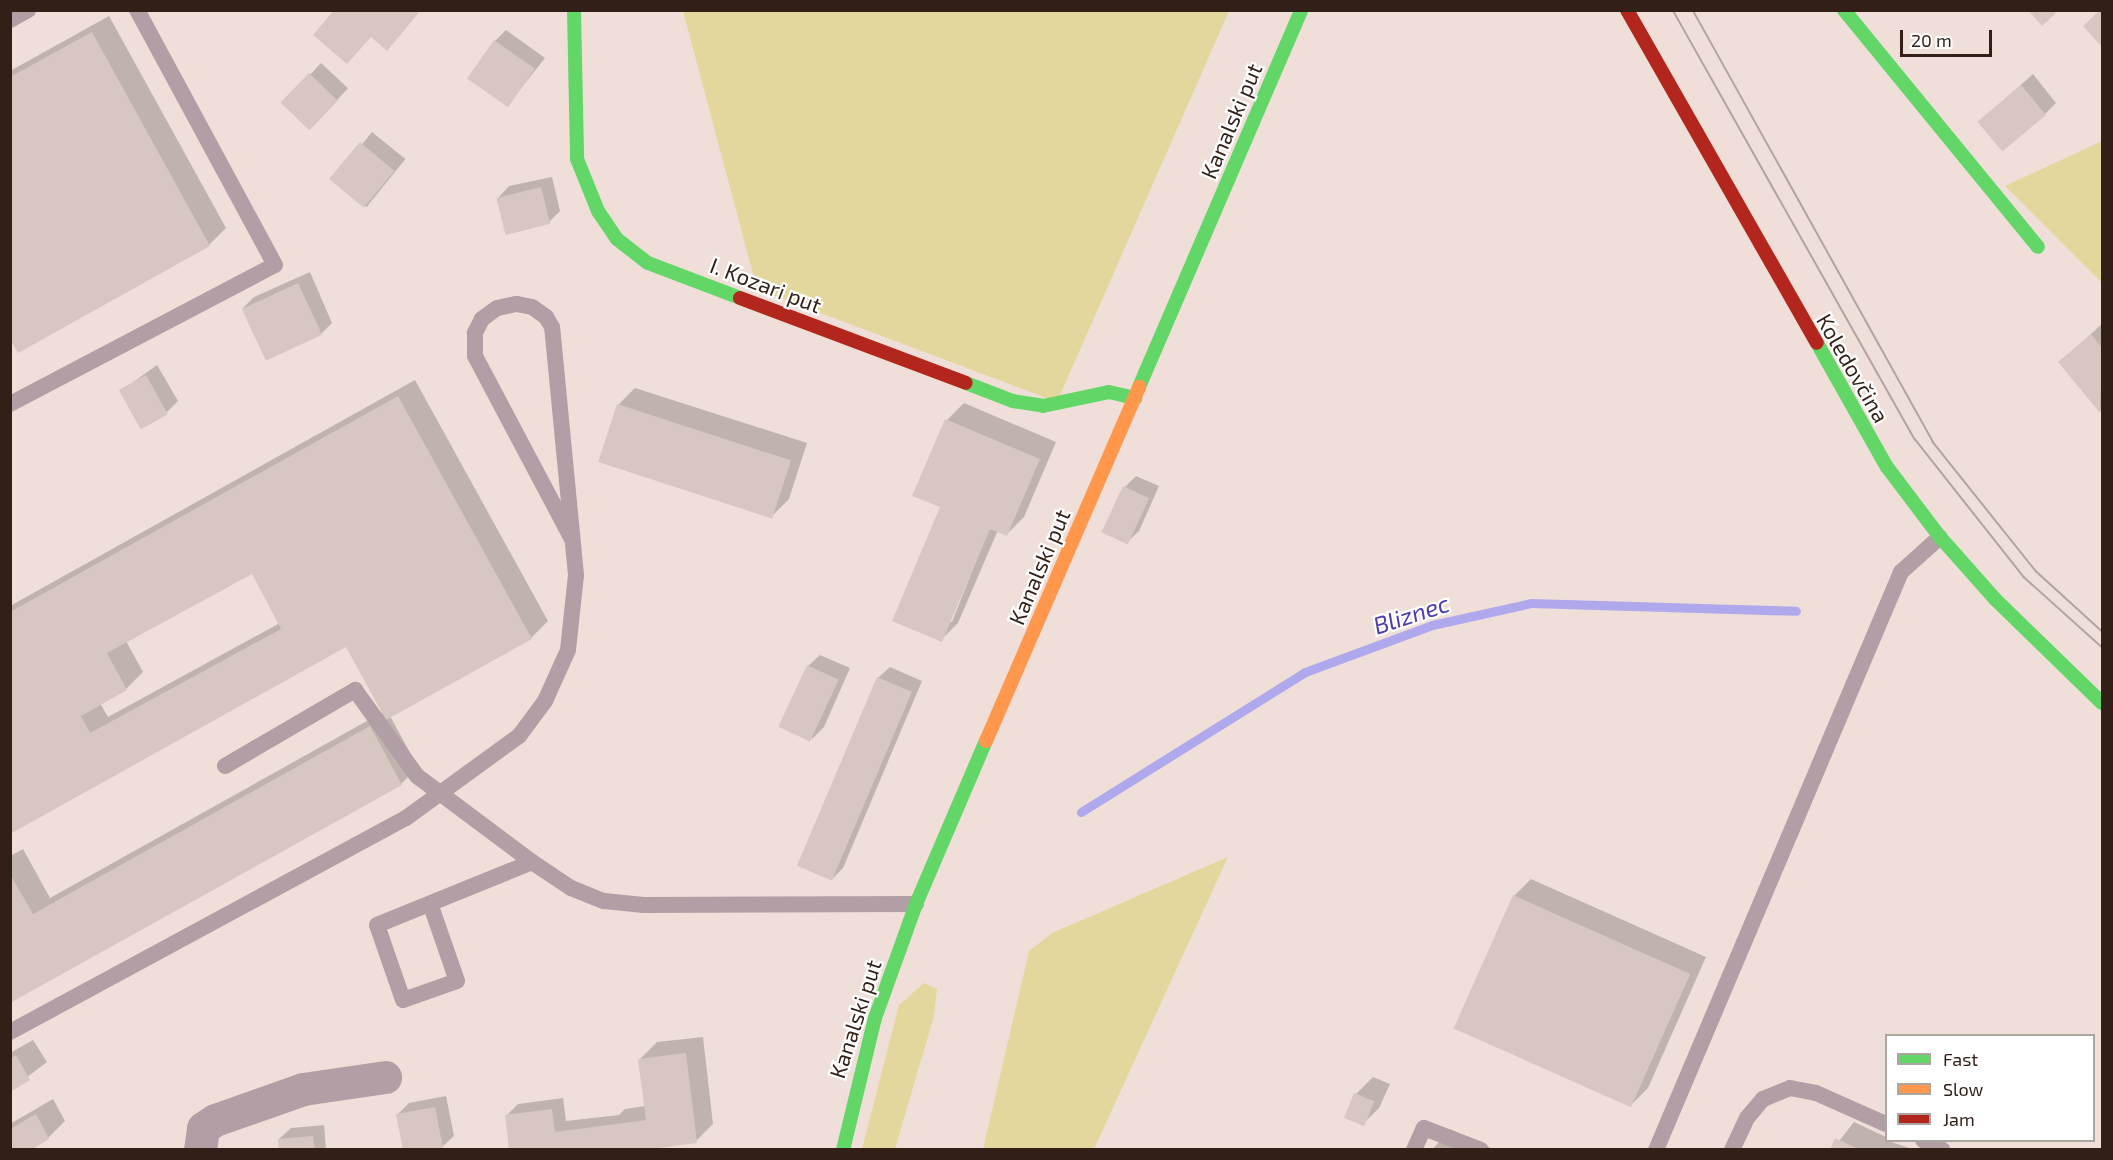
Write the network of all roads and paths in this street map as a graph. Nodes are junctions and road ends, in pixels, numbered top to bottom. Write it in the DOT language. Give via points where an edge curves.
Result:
graph roads {
  1 [pos="28,10"];
  2 [pos="137,10"];
  3 [pos="574,10"];
  4 [pos="1300,10"];
  5 [pos="1627,10"];
  6 [pos="1844,10"];
  7 [pos="10,20"];
  8 [pos="2038,247"];
  9 [pos="1135,398"];
  10 [pos="10,404"];
  11 [pos="1940,537"];
  12 [pos="572,539"];
  13 [pos="2103,704"];
  14 [pos="225,766"];
  15 [pos="440,793"];
  16 [pos="532,862"];
  17 [pos="916,904"];
  18 [pos="431,906"];
  19 [pos="10,1032"];
  20 [pos="385,1077"];
  21 [pos="1885,1123"];
  22 [pos="1927,1142"];
  23 [pos="200,1149"];
  24 [pos="843,1149"];
  25 [pos="1414,1149"];
  26 [pos="1481,1149"];
  27 [pos="1656,1149"];
  28 [pos="1732,1149"];
  29 [pos="1943,1149"];
  1 -- 7 [label="lane"];
  2 -- 10 [label="lane" via="275,265"];
  3 -- 9 [label="street, I. Kozari put" via="578,159 598,211 617,239 648,263 1013,401 1043,406 1109,392"];
  4 -- 9 [label="street, Kanalski put"];
  5 -- 11 [label="street, Koledovčina" via="1887,467"];
  6 -- 8 [label="street"];
  9 -- 17 [label="street, Kanalski put"];
  11 -- 13 [label="street, Koledovčina" via="2003,607"];
  11 -- 27 [label="lane" via="1900,572"];
  12 -- 12 [label="lane" via="475,356 475,333 482,319 497,308 516,304 532,308 546,317 552,327"];
  12 -- 15 [label="lane" via="575,617 568,650 545,701 519,736"];
  14 -- 15 [label="lane" via="355,690 417,776"];
  15 -- 16 [label="lane"];
  15 -- 19 [label="lane" via="406,818"];
  16 -- 17 [label="lane" via="571,888 604,901 644,905"];
  16 -- 18 [label="lane"];
  17 -- 24 [label="street, Kanalski put" via="875,1018"];
  18 -- 18 [label="lane" via="377,925 403,1000 457,981"];
  20 -- 23 [label="street" via="303,1089 215,1120 203,1128"];
  21 -- 28 [label="lane" via="1816,1093 1790,1088 1763,1099 1747,1118"];
  22 -- 29 [label="lane"];
  25 -- 26 [label="lane" via="1424,1128"];
}
